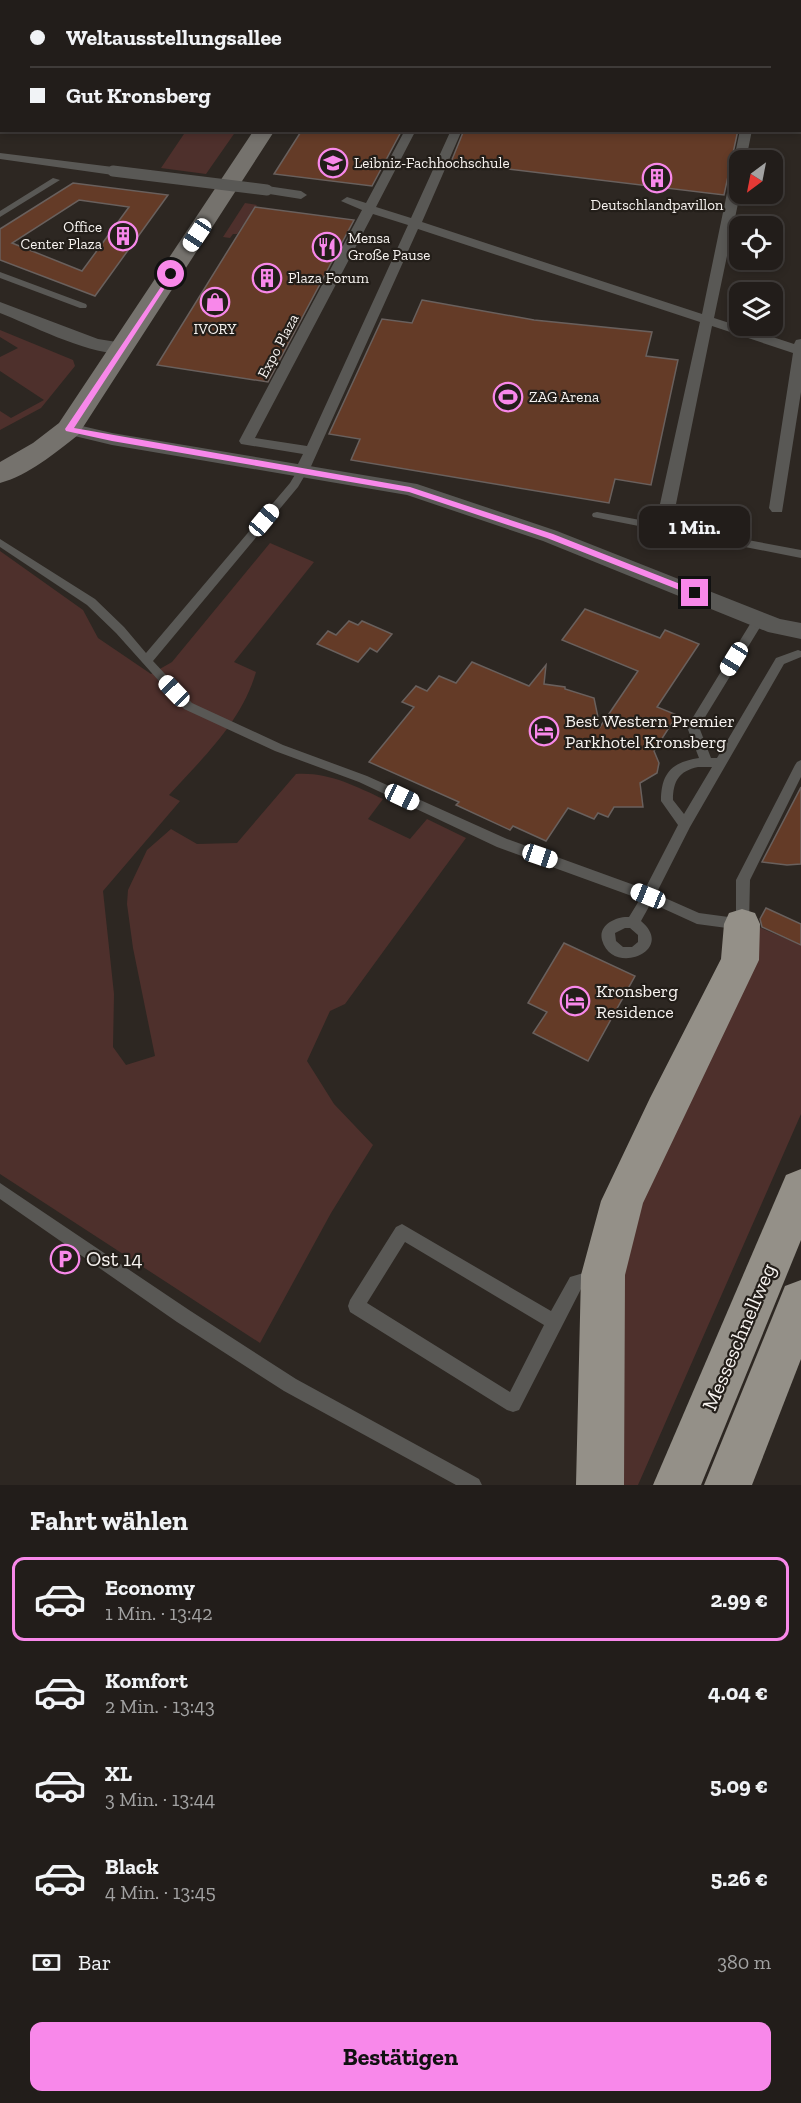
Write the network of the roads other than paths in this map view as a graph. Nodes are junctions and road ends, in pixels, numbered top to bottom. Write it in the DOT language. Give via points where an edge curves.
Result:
graph roads {
  1 [pos="264,132"];
  2 [pos="410,132"];
  3 [pos="456,132"];
  4 [pos="746,132"];
  5 [pos="742,150"];
  6 [pos="0,156"];
  7 [pos="56,180"];
  8 [pos="302,195"];
  9 [pos="347,201"];
  10 [pos="731,204"];
  11 [pos="369,208"];
  12 [pos="0,215"];
  13 [pos="415,223"];
  14 [pos="0,275"];
  15 [pos="82,306"];
  16 [pos="0,307"];
  17 [pos="706,320"];
  18 [pos="123,348"];
  19 [pos="801,348"];
  20 [pos="69,429"];
  21 [pos="307,461"];
  22 [pos="0,474"];
  23 [pos="668,504"];
  24 [pos="777,508"];
  25 [pos="597,515"];
  26 [pos="0,542"];
  27 [pos="801,554"];
  28 [pos="759,619"];
  29 [pos="801,631"];
  30 [pos="800,652"];
  31 [pos="146,662"];
  32 [pos="713,762"];
  33 [pos="801,765"];
  34 [pos="685,824"];
  35 [pos="648,896"];
  36 [pos="633,924"];
  37 [pos="742,924"];
  38 [pos="801,1189"];
  39 [pos="0,1190"];
  40 [pos="603,1275"];
  41 [pos="801,1302"];
  42 [pos="554,1322"];
  43 [pos="473,1485"];
  44 [pos="600,1485"];
  45 [pos="677,1485"];
  46 [pos="728,1485"];
  1 -- 18 [label="main road"];
  2 -- 11 [label="street, Expo Plaza"];
  3 -- 13 [label="street"];
  4 -- 5 [label="street"];
  6 -- 8 [label="street, bridge"];
  7 -- 12 [label="lane"];
  9 -- 11 [label="street"];
  10 -- 17 [label="street"];
  11 -- 13 [label="street"];
  11 -- 21 [label="street, Expo Plaza" via="246,441"];
  13 -- 17 [label="street"];
  13 -- 21 [label="street"];
  14 -- 15 [label="lane"];
  16 -- 18 [label="street" via="94,344"];
  17 -- 19 [label="street"];
  17 -- 23 [label="street"];
  18 -- 20 [label="main road"];
  19 -- 24 [label="street"];
  20 -- 21 [label="street" via="112,439"];
  20 -- 22 [label="main road"];
  21 -- 28 [label="street" via="476,510"];
  21 -- 31 [label="lane" via="294,485"];
  25 -- 27 [label="lane"];
  26 -- 31 [label="lane" via="91,602"];
  28 -- 29 [label="street"];
  28 -- 32 [label="lane" via="693,727"];
  30 -- 32 [label="lane" via="780,661"];
  31 -- 35 [label="lane" via="188,706 279,748 363,779 502,843"];
  32 -- 34 [label="lane"];
  32 -- 34 [label="lane" via="681,767 668,782 667,801"];
  33 -- 37 [label="lane" via="743,880"];
  34 -- 35 [label="lane"];
  35 -- 36 [label="lane"];
  35 -- 37 [label="lane" via="697,918"];
  37 -- 40 [label="highway" via="740,960 622,1201"];
  38 -- 45 [label="highway, Messeschnellweg"];
  39 -- 43 [label="lane" via="290,1385"];
  40 -- 42 [label="lane" via="576,1283"];
  40 -- 44 [label="highway"];
  41 -- 46 [label="highway"];
  42 -- 42 [label="lane" via="513,1404 356,1306 402,1232"];
}
